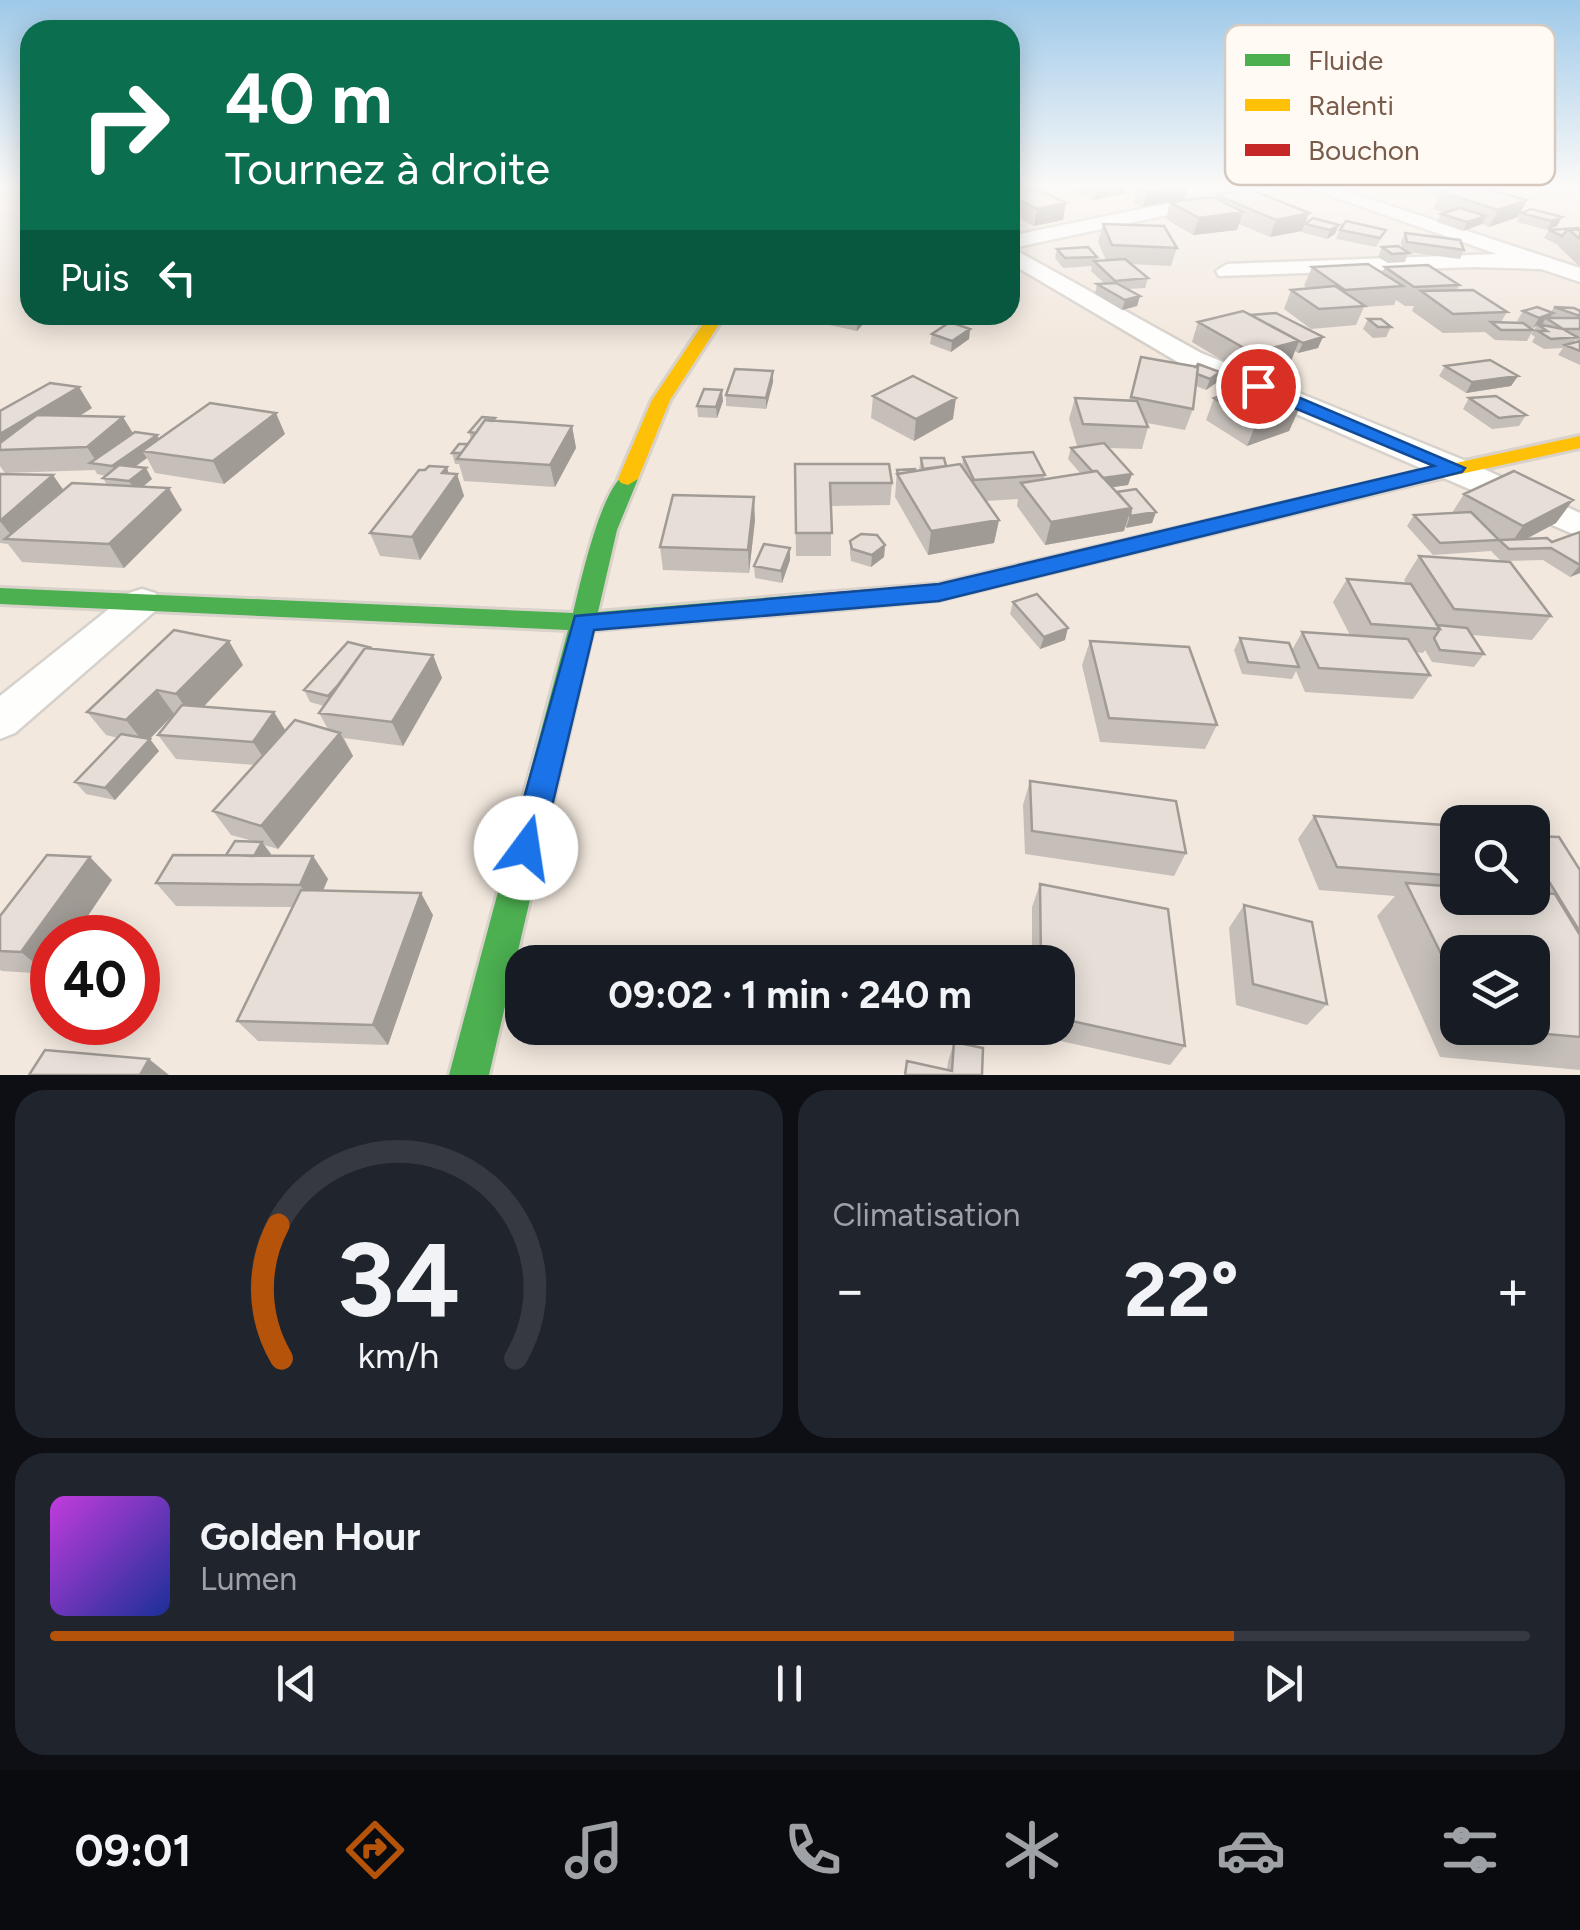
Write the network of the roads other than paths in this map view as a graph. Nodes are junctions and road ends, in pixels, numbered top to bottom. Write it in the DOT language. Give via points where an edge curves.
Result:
graph roads {
  1 [pos="1469,238"];
  2 [pos="1020,260"];
  3 [pos="1544,263"];
  4 [pos="1226,271"];
  5 [pos="1580,275"];
  6 [pos="712,325"];
  7 [pos="1580,442"];
  8 [pos="1455,468"];
  9 [pos="1580,526"];
  10 [pos="0,596"];
  11 [pos="142,602"];
  12 [pos="584,622"];
  13 [pos="0,721"];
  14 [pos="469,1075"];
  1 -- 3 [label="street"];
  2 -- 8 [label="street" via="1192,358"];
  3 -- 4 [label="street"];
  3 -- 5 [label="street"];
  6 -- 12 [label="street" via="661,400 606,530"];
  7 -- 8 [label="street"];
  8 -- 9 [label="street"];
  8 -- 12 [label="street" via="939,592"];
  10 -- 11 [label="street"];
  11 -- 12 [label="street"];
  11 -- 13 [label="street"];
  12 -- 14 [label="street"];
}
